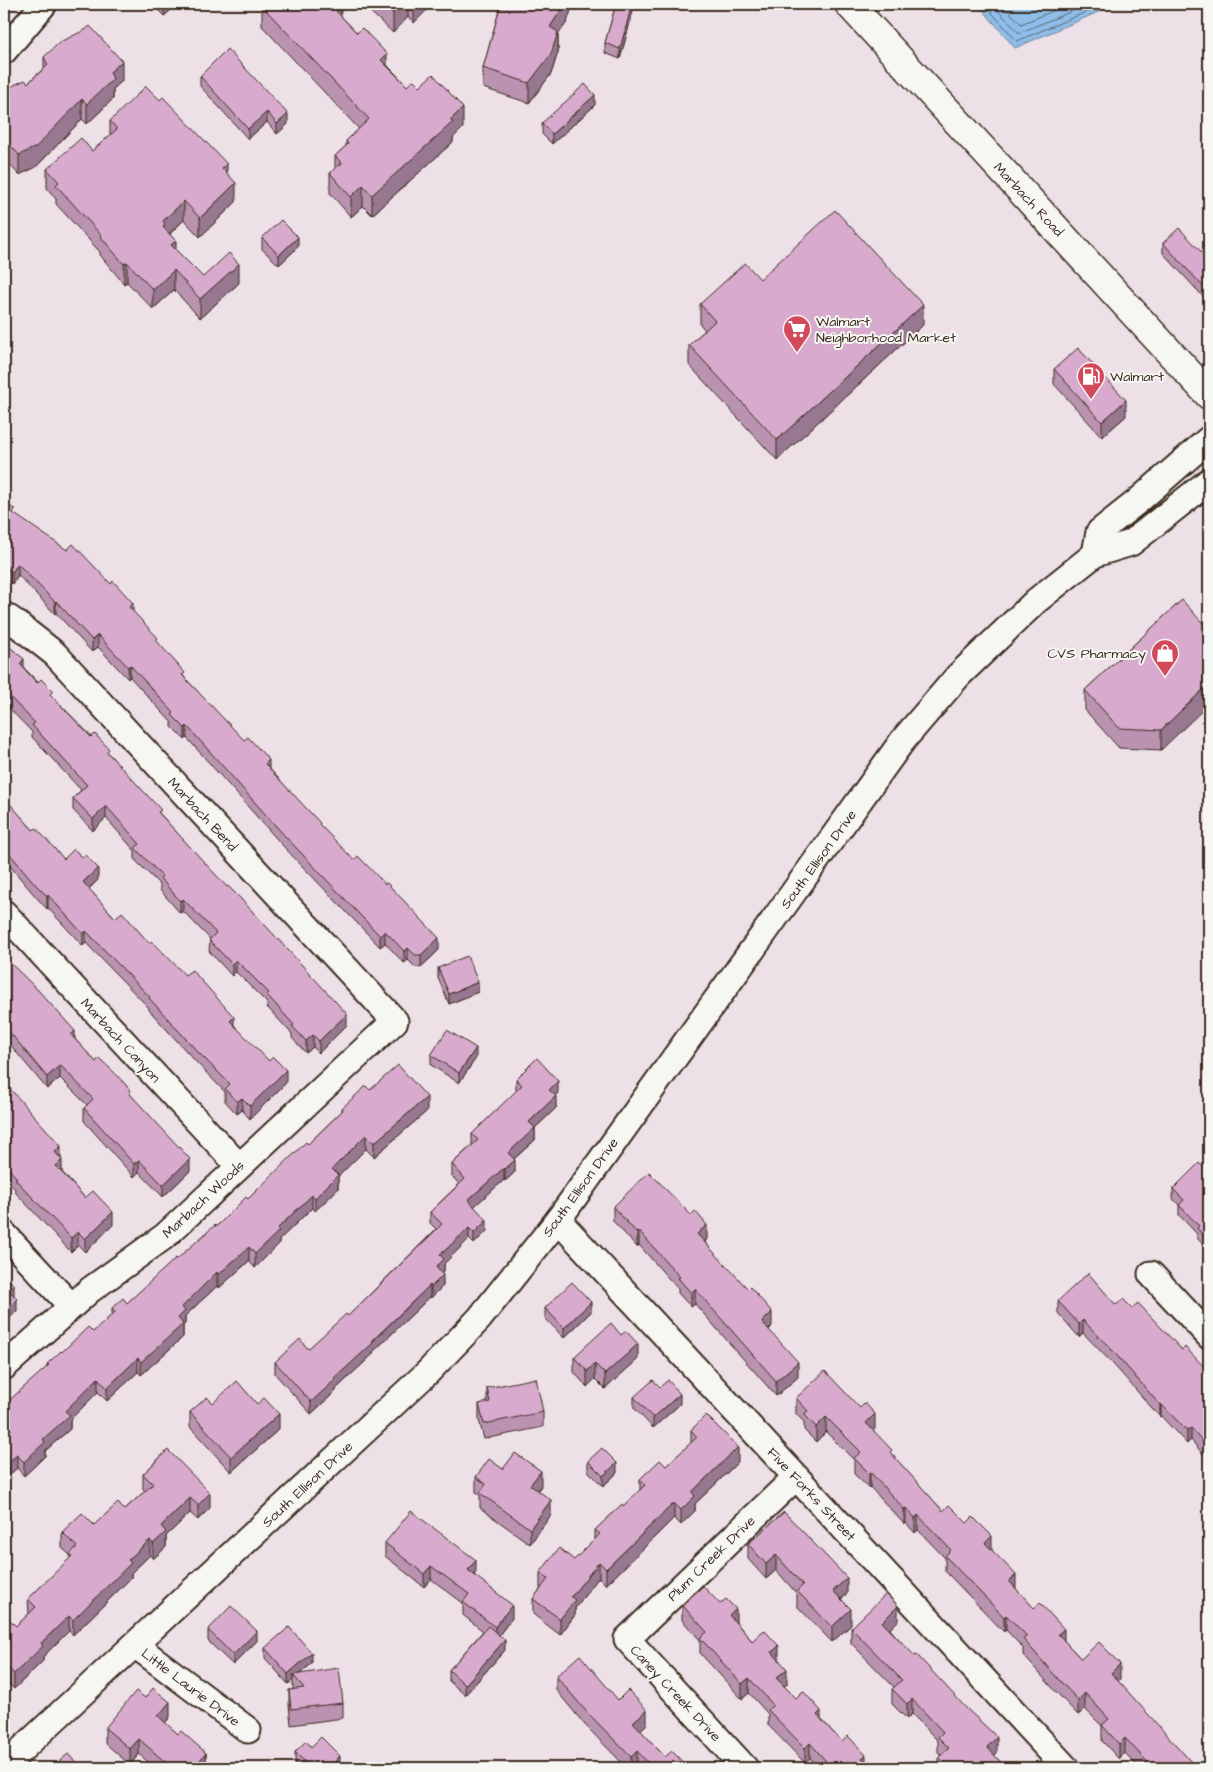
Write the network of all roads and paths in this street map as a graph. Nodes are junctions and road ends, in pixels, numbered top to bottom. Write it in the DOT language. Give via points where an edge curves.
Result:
graph roads {
  1 [pos="44,4"];
  2 [pos="849,4"];
  3 [pos="4,51"];
  4 [pos="1209,395"];
  5 [pos="1209,439"];
  6 [pos="1209,481"];
  7 [pos="1095,554"];
  8 [pos="4,615"];
  9 [pos="4,913"];
  10 [pos="395,1021"];
  11 [pos="239,1166"];
  12 [pos="558,1220"];
  13 [pos="4,1234"];
  14 [pos="1151,1274"];
  15 [pos="71,1306"];
  16 [pos="1206,1327"];
  17 [pos="4,1368"];
  18 [pos="796,1477"];
  19 [pos="627,1640"];
  20 [pos="135,1644"];
  21 [pos="248,1730"];
  22 [pos="4,1766"];
  23 [pos="745,1768"];
  24 [pos="1066,1768"];
  1 -- 3 [label="street"];
  2 -- 4 [label="main road, Marbach Road"];
  5 -- 7 [label="street" via="1100,532"];
  6 -- 7 [label="street, South Ellison Drive" via="1131,543"];
  7 -- 12 [label="street, South Ellison Drive" via="1036,601 958,676 903,740"];
  8 -- 10 [label="street, Marbach Bend" via="54,654"];
  9 -- 11 [label="street, Marbach Canyon"];
  10 -- 11 [label="street, Marbach Woods"];
  11 -- 15 [label="street, Marbach Woods" via="165,1236"];
  12 -- 18 [label="street, Five Forks Street"];
  12 -- 20 [label="street, South Ellison Drive" via="479,1320 427,1373"];
  13 -- 15 [label="street"];
  14 -- 16 [label="street"];
  15 -- 17 [label="street, Marbach Woods"];
  18 -- 19 [label="street, Plum Creek Drive"];
  18 -- 24 [label="street, Five Forks Street"];
  19 -- 23 [label="street, Caney Creek Drive"];
  20 -- 21 [label="street, Little Laurie Drive"];
  20 -- 22 [label="street, South Ellison Drive"];
}
